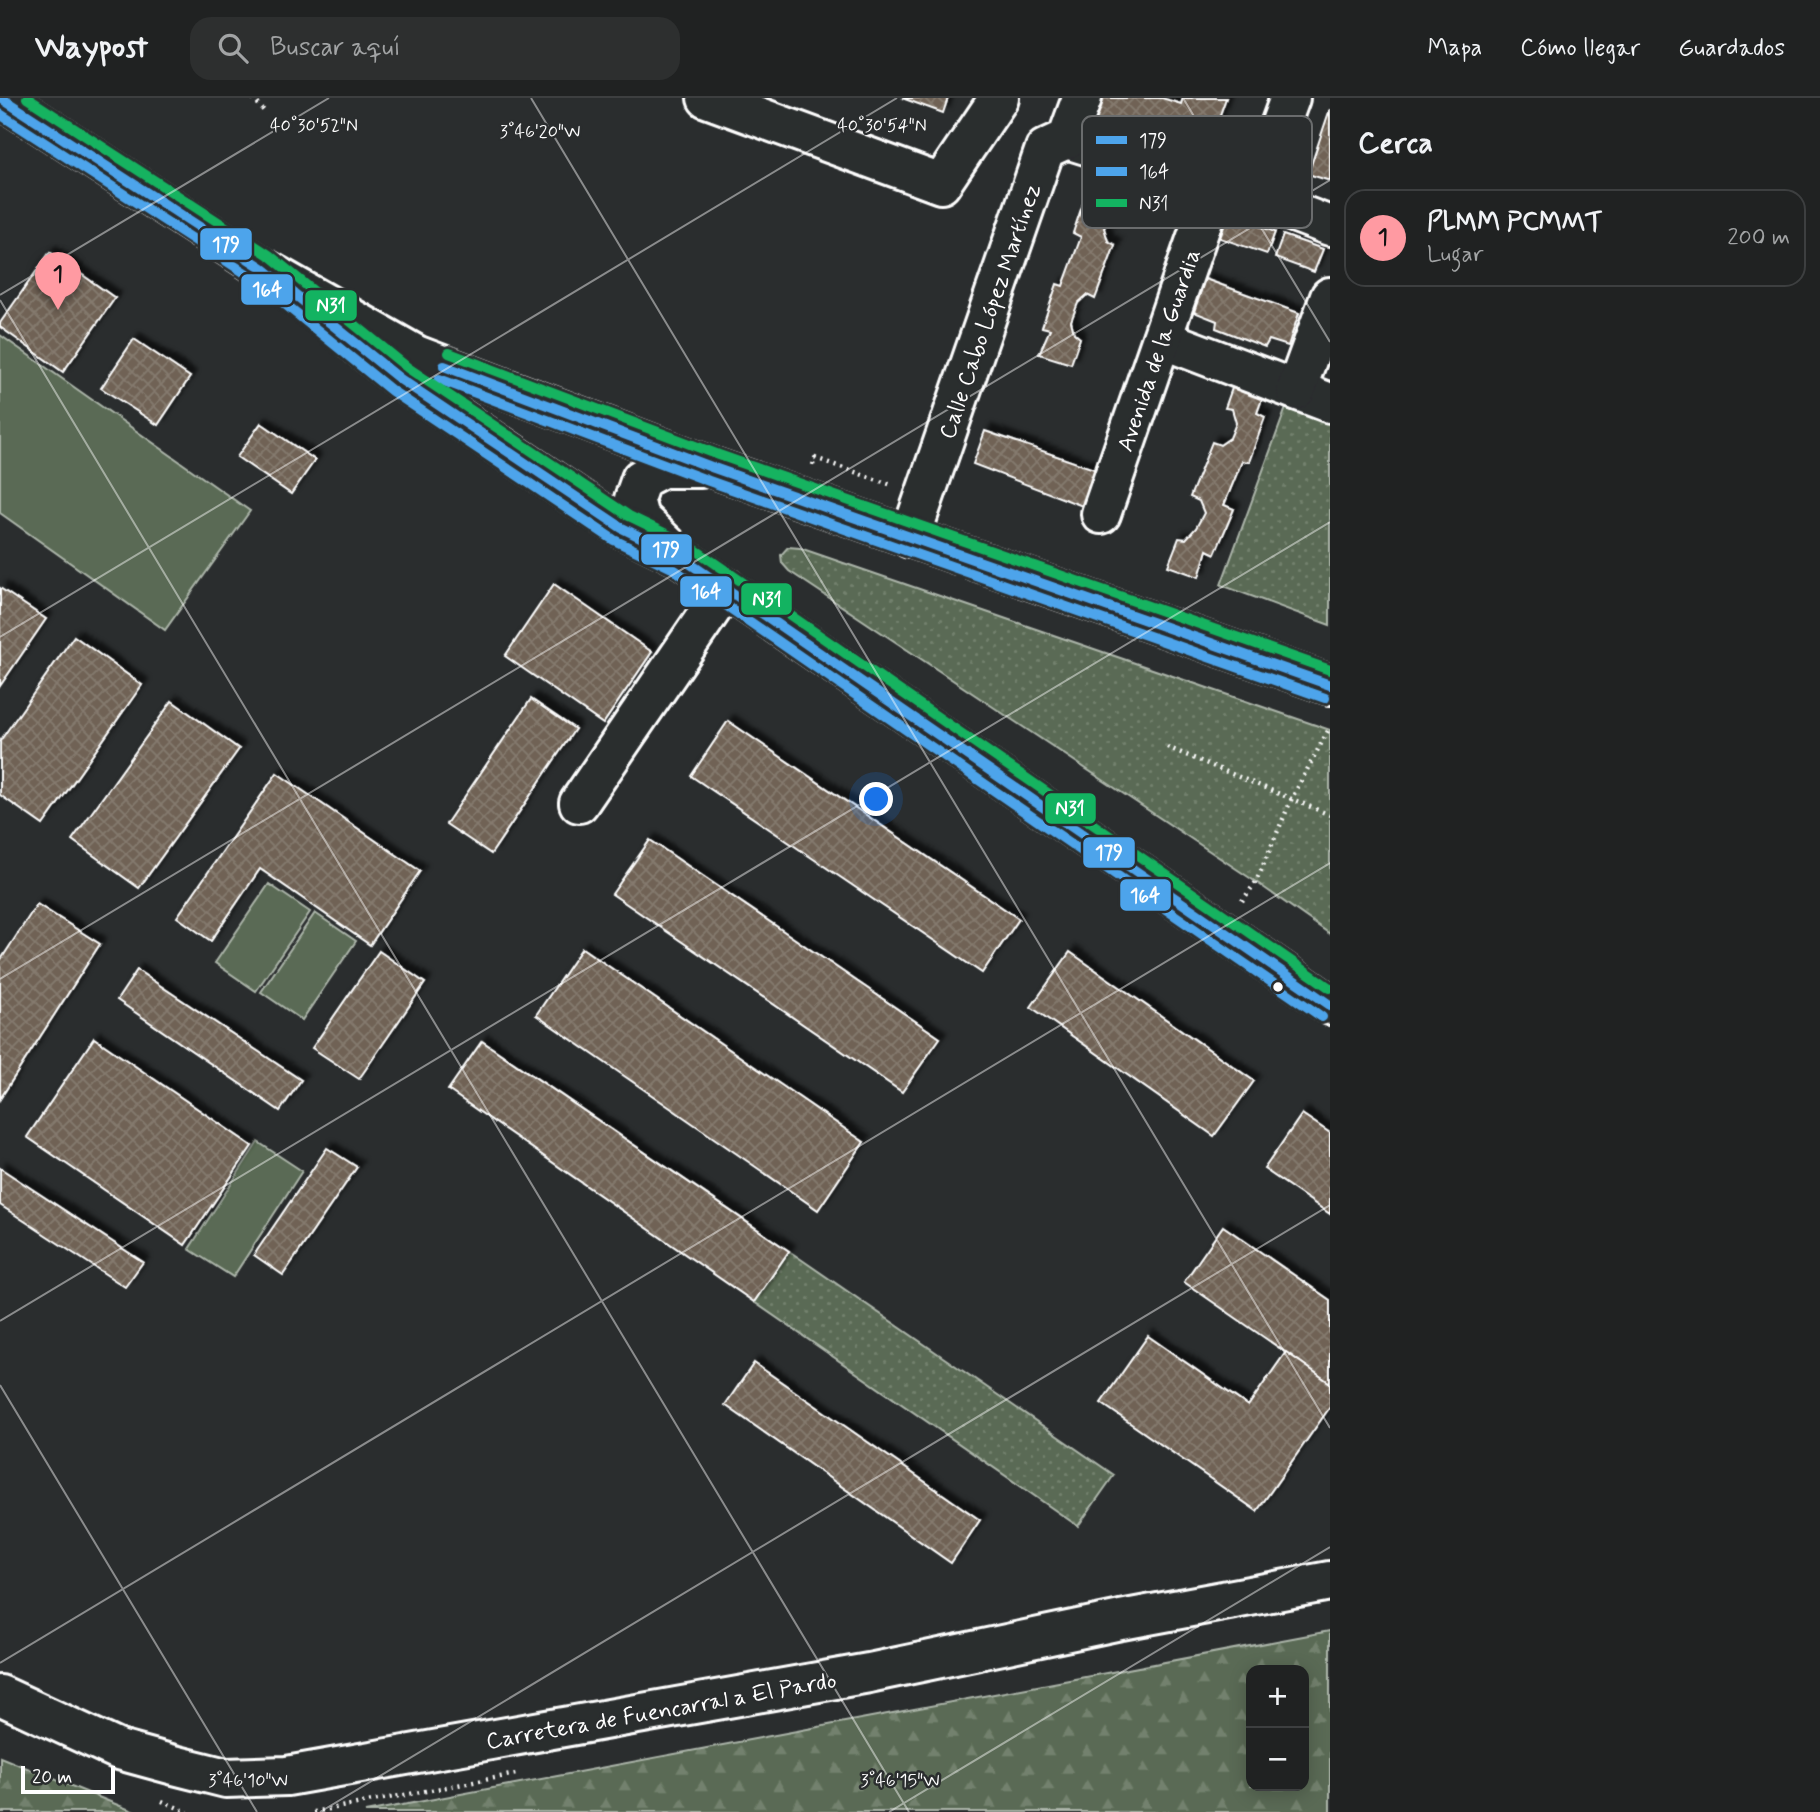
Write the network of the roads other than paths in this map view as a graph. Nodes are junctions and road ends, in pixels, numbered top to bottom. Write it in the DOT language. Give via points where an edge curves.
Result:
graph roads {
  1 [pos="1,98"];
  2 [pos="707,98"];
  3 [pos="999,98"];
  4 [pos="1082,98"];
  5 [pos="1290,98"];
  6 [pos="1283,116"];
  7 [pos="1067,139"];
  8 [pos="1082,144"];
  9 [pos="1312,219"];
  10 [pos="1330,226"];
  11 [pos="1200,228"];
  12 [pos="261,267"];
  13 [pos="1330,298"];
  14 [pos="1162,339"];
  15 [pos="1313,397"];
  16 [pos="714,468"];
  17 [pos="1101,514"];
  18 [pos="910,538"];
  19 [pos="679,556"];
  20 [pos="726,588"];
  21 [pos="1330,685"];
  22 [pos="579,803"];
  23 [pos="1330,1004"];
  24 [pos="1330,1581"];
  25 [pos="0,1695"];
  1 -- 12 [label="street"];
  2 -- 3 [label="street" via="941,184"];
  4 -- 7 [label="street"];
  5 -- 6 [label="street"];
  7 -- 8 [label="street"];
  7 -- 18 [label="street, Calle Cabo López Martínez" via="1045,149"];
  9 -- 10 [label="street"];
  11 -- 14 [label="street, Avenida de la Guardia"];
  12 -- 16 [label="street" via="416,355"];
  12 -- 19 [label="street" via="400,379 622,528"];
  13 -- 15 [label="street"];
  14 -- 15 [label="street"];
  14 -- 17 [label="street, Avenida de la Guardia"];
  16 -- 18 [label="street"];
  16 -- 19 [label="street" via="662,468 641,479 634,499 639,518"];
  18 -- 21 [label="street"];
  19 -- 20 [label="street"];
  20 -- 22 [label="street"];
  20 -- 23 [label="street"];
  24 -- 25 [label="street, Carretera de Fuencarral a El Pardo" via="869,1673 287,1776 226,1777 120,1750"];
}
